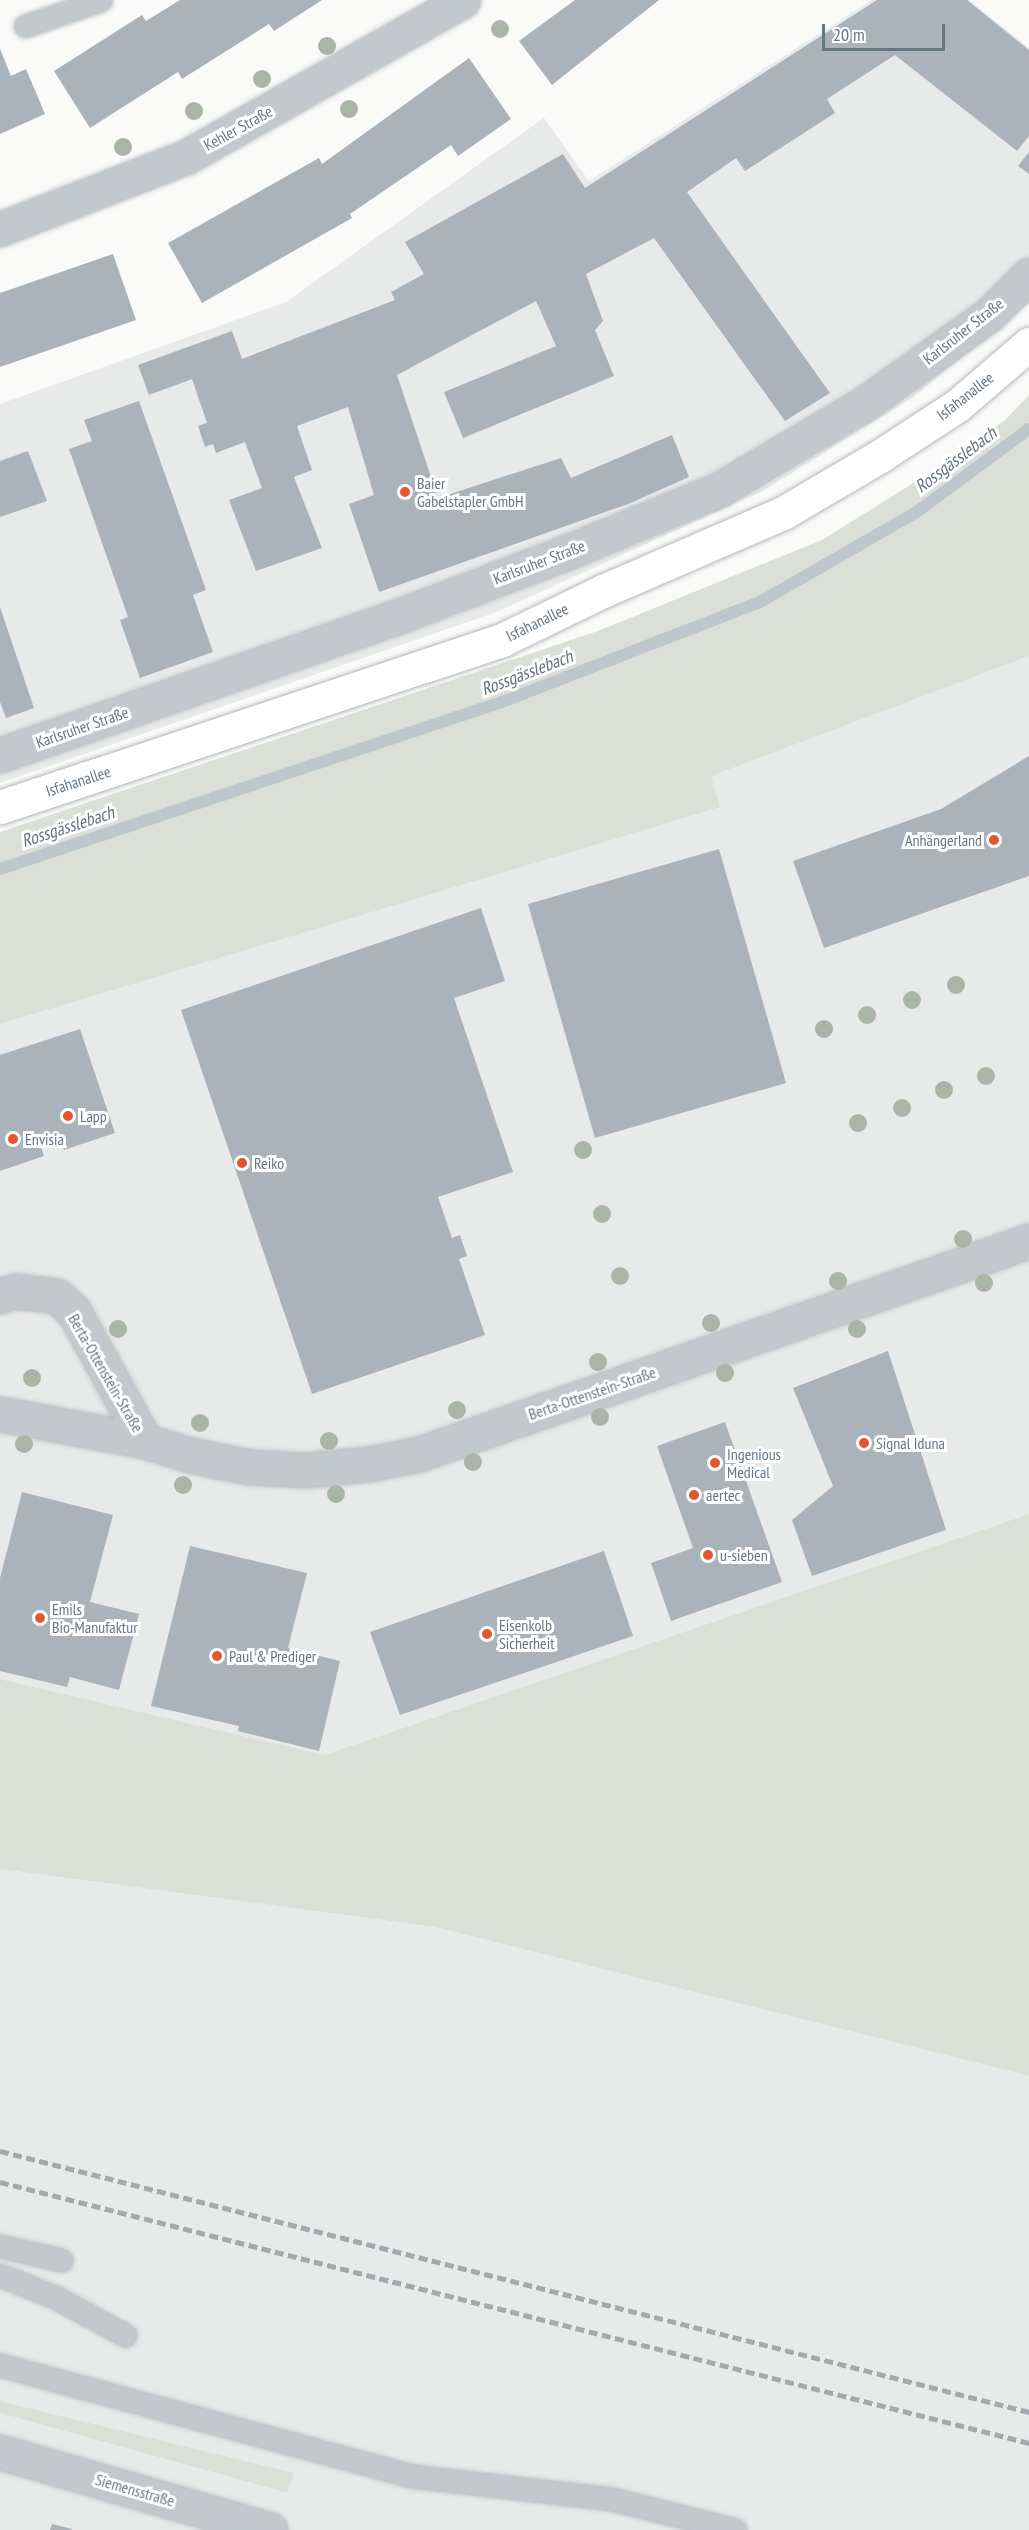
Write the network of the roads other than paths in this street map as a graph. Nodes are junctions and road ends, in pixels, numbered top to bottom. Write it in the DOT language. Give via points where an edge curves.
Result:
graph roads {
  1 [pos="101,0"];
  2 [pos="463,0"];
  3 [pos="25,26"];
  4 [pos="0,229"];
  5 [pos="1029,275"];
  6 [pos="1029,344"];
  7 [pos="0,755"];
  8 [pos="0,807"];
  9 [pos="1029,1241"];
  10 [pos="0,1296"];
  11 [pos="0,1414"];
  12 [pos="145,1441"];
  13 [pos="0,2246"];
  14 [pos="61,2260"];
  15 [pos="0,2267"];
  16 [pos="0,2274"];
  17 [pos="54,2289"];
  18 [pos="125,2335"];
  19 [pos="0,2365"];
  20 [pos="0,2452"];
  21 [pos="270,2530"];
  22 [pos="735,2530"];
  1 -- 3 [label="lane"];
  2 -- 4 [label="street, Kehler Straße" via="186,157"];
  5 -- 7 [label="street, Karlsruher Straße" via="990,314 864,404 720,489 407,613"];
  6 -- 8 [label="highway, Isfahanallee" via="958,405 783,513 605,590 502,640"];
  9 -- 12 [label="street, Berta-Ottenstein-Straße" via="419,1454 305,1470 239,1465"];
  10 -- 12 [label="street, Berta-Ottenstein-Straße" via="15,1291 57,1296 74,1312"];
  11 -- 12 [label="street, Berta-Ottenstein-Straße"];
  13 -- 14 [label="lane"];
  15 -- 17 [label="lane"];
  16 -- 18 [label="lane"];
  19 -- 22 [label="lane" via="411,2476 612,2499"];
  20 -- 21 [label="street, Siemensstraße"];
}
